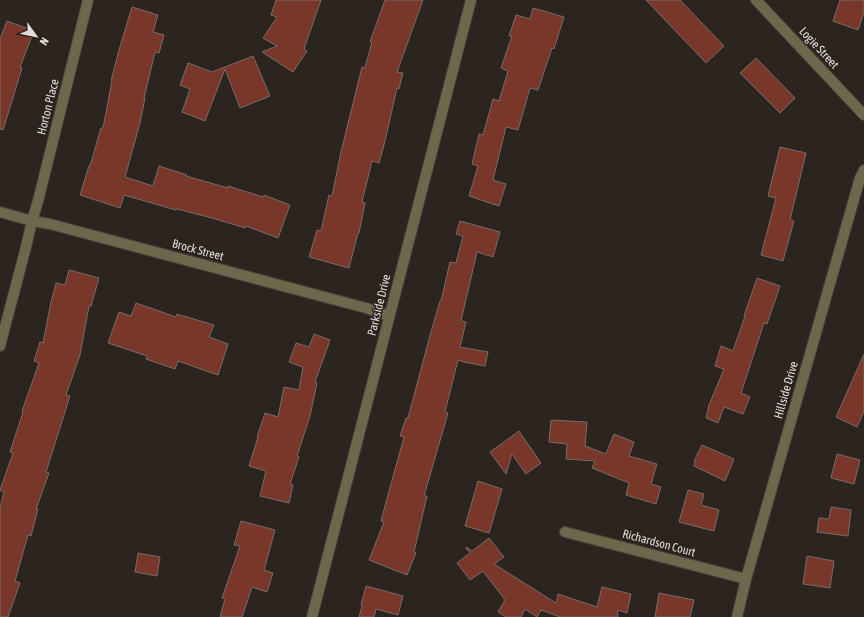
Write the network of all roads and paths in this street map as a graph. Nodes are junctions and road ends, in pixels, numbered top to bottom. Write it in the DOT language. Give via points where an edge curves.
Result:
graph roads {
  1 [pos="88,0"];
  2 [pos="472,0"];
  3 [pos="756,0"];
  4 [pos="864,114"];
  5 [pos="864,170"];
  6 [pos="0,212"];
  7 [pos="32,221"];
  8 [pos="389,316"];
  9 [pos="0,346"];
  10 [pos="565,532"];
  11 [pos="746,579"];
  12 [pos="312,617"];
  13 [pos="737,617"];
  1 -- 7 [label="street, Horton Place"];
  2 -- 8 [label="street, Parkside Drive"];
  3 -- 4 [label="street, Logie Street"];
  5 -- 11 [label="street, Hillside Drive"];
  6 -- 7 [label="street, Brock Street"];
  7 -- 8 [label="street, Brock Street"];
  7 -- 9 [label="street, Horton Place"];
  8 -- 12 [label="street, Parkside Drive"];
  10 -- 11 [label="street, Richardson Court"];
  11 -- 13 [label="street, Hillside Drive"];
}
